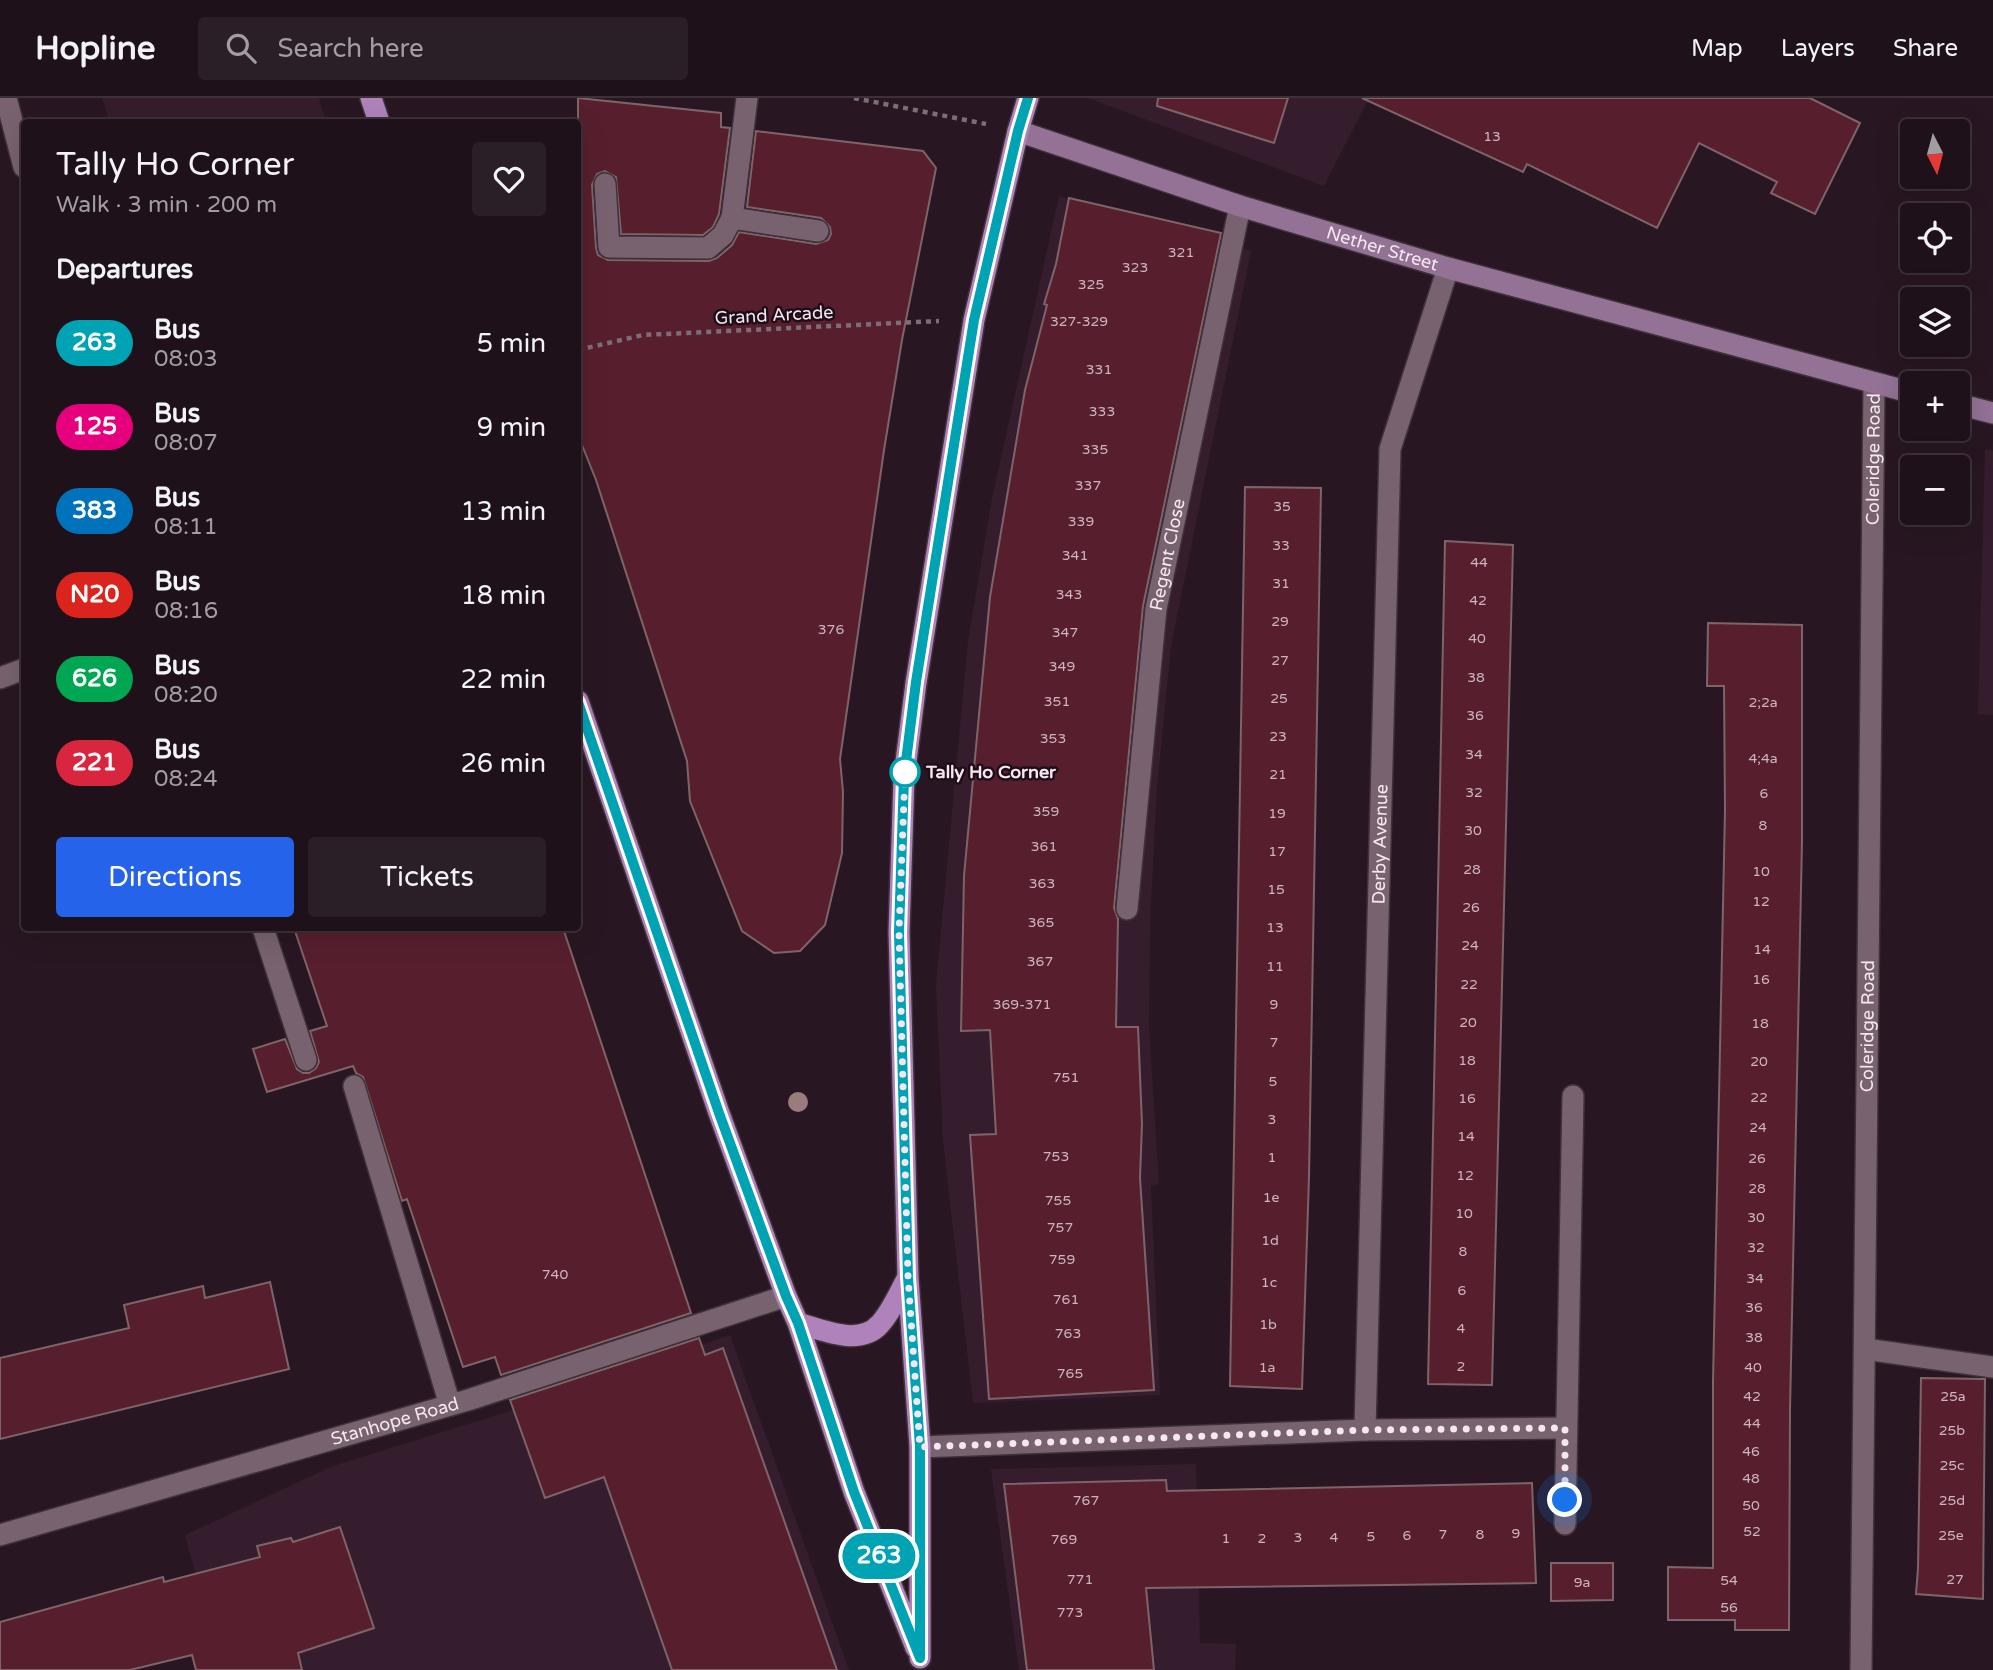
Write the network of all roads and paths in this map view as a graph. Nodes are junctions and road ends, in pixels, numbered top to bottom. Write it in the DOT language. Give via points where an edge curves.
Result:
graph roads {
  1 [pos="6,98"];
  2 [pos="371,98"];
  3 [pos="747,98"];
  4 [pos="855,98"];
  5 [pos="1028,98"];
  6 [pos="379,119"];
  7 [pos="1018,131"];
  8 [pos="21,156"];
  9 [pos="605,184"];
  10 [pos="1240,206"];
  11 [pos="732,218"];
  12 [pos="818,231"];
  13 [pos="1448,268"];
  14 [pos="974,320"];
  15 [pos="581,349"];
  16 [pos="1874,384"];
  17 [pos="1900,390"];
  18 [pos="1970,407"];
  19 [pos="1993,413"];
  20 [pos="21,670"];
  21 [pos="0,678"];
  22 [pos="581,710"];
  23 [pos="1127,909"];
  24 [pos="264,931"];
  25 [pos="306,1060"];
  26 [pos="354,1086"];
  27 [pos="1573,1096"];
  28 [pos="908,1277"];
  29 [pos="786,1296"];
  30 [pos="798,1323"];
  31 [pos="1866,1349"];
  32 [pos="1993,1367"];
  33 [pos="450,1405"];
  34 [pos="1565,1428"];
  35 [pos="1365,1430"];
  36 [pos="920,1447"];
  37 [pos="1565,1524"];
  38 [pos="0,1535"];
  39 [pos="921,1664"];
  40 [pos="1861,1670"];
  1 -- 8 [label="street"];
  2 -- 6 [label="main road"];
  3 -- 11 [label="street"];
  4 -- 7 [label="path"];
  5 -- 7 [label="main road"];
  7 -- 10 [label="street, Nether Street"];
  7 -- 14 [label="main road"];
  9 -- 11 [label="street" via="609,247 708,248 723,235"];
  10 -- 13 [label="street, Nether Street"];
  10 -- 23 [label="street, Regent Close" via="1156,609"];
  11 -- 12 [label="street"];
  13 -- 16 [label="street, Nether Street"];
  13 -- 35 [label="street, Derby Avenue" via="1390,449"];
  14 -- 15 [label="path, Grand Arcade" via="643,335"];
  14 -- 28 [label="main road" via="904,777 899,932"];
  16 -- 17 [label="street, Nether Street"];
  16 -- 31 [label="street, Coleridge Road"];
  18 -- 19 [label="street"];
  20 -- 21 [label="street"];
  22 -- 29 [label="main road"];
  24 -- 25 [label="street"];
  26 -- 33 [label="street"];
  27 -- 34 [label="street"];
  28 -- 30 [label="main road" via="880,1325 862,1335 837,1335"];
  28 -- 36 [label="main road"];
  29 -- 30 [label="main road"];
  29 -- 33 [label="street, Stanhope Road"];
  30 -- 39 [label="main road" via="854,1492"];
  31 -- 32 [label="street"];
  31 -- 40 [label="street, Coleridge Road"];
  33 -- 38 [label="street, Stanhope Road"];
  34 -- 35 [label="street"];
  34 -- 37 [label="street"];
  35 -- 36 [label="street"];
  36 -- 39 [label="main road"];
}
